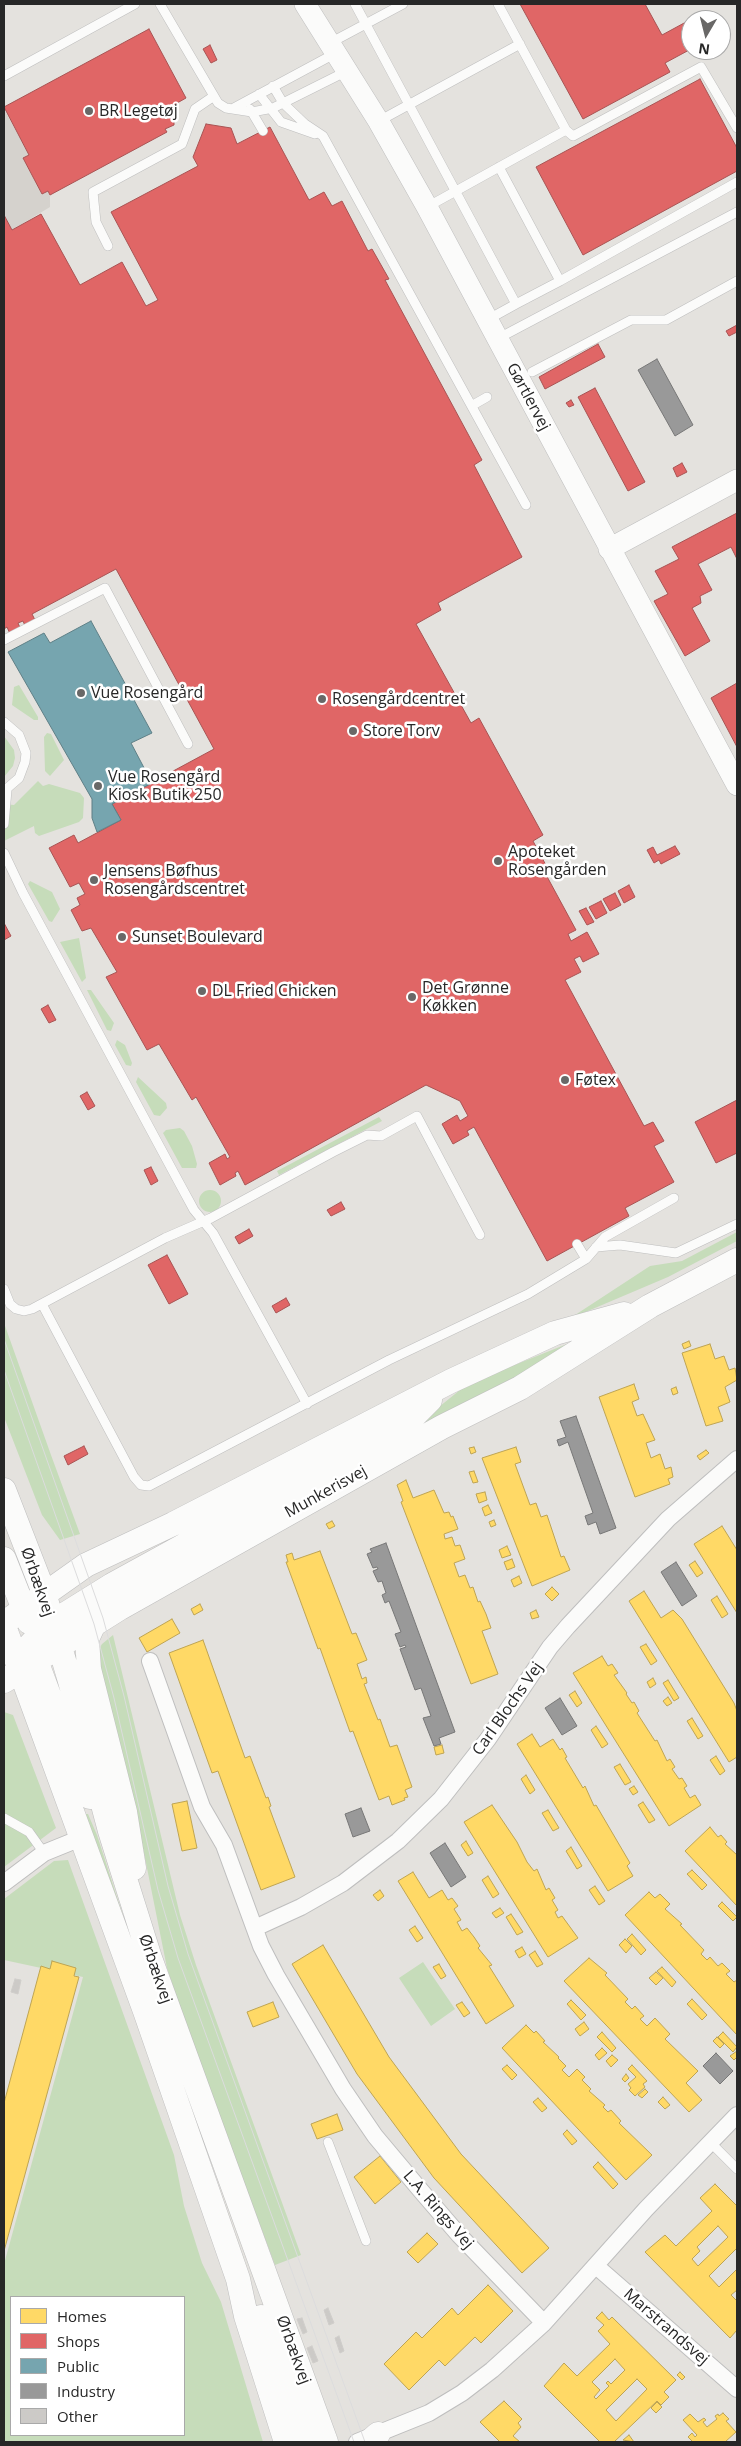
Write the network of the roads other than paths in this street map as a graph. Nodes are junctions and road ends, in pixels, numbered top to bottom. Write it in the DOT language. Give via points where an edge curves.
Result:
graph roads {
  1 [pos="135,4"];
  2 [pos="160,4"];
  3 [pos="355,4"];
  4 [pos="403,4"];
  5 [pos="498,4"];
  6 [pos="309,7"];
  7 [pos="366,24"];
  8 [pos="520,44"];
  9 [pos="333,48"];
  10 [pos="348,71"];
  11 [pos="4,76"];
  12 [pos="273,86"];
  13 [pos="259,94"];
  14 [pos="214,96"];
  15 [pos="247,102"];
  16 [pos="283,103"];
  17 [pos="410,107"];
  18 [pos="232,109"];
  19 [pos="268,109"];
  20 [pos="252,112"];
  21 [pos="379,122"];
  22 [pos="737,128"];
  23 [pos="566,130"];
  24 [pos="263,131"];
  25 [pos="323,136"];
  26 [pos="499,167"];
  27 [pos="737,182"];
  28 [pos="455,192"];
  29 [pos="427,207"];
  30 [pos="737,212"];
  31 [pos="108,246"];
  32 [pos="560,281"];
  33 [pos="737,282"];
  34 [pos="516,304"];
  35 [pos="492,330"];
  36 [pos="532,372"];
  37 [pos="487,398"];
  38 [pos="473,405"];
  39 [pos="737,480"];
  40 [pos="526,505"];
  41 [pos="609,548"];
  42 [pos="4,640"];
  43 [pos="4,721"];
  44 [pos="188,744"];
  45 [pos="737,785"];
  46 [pos="5,790"];
  47 [pos="4,824"];
  48 [pos="4,853"];
  49 [pos="674,1198"];
  50 [pos="203,1222"];
  51 [pos="737,1224"];
  52 [pos="480,1235"];
  53 [pos="577,1244"];
  54 [pos="596,1247"];
  55 [pos="586,1259"];
  56 [pos="737,1260"];
  57 [pos="4,1289"];
  58 [pos="42,1304"];
  59 [pos="650,1306"];
  60 [pos="451,1381"];
  61 [pos="307,1404"];
  62 [pos="737,1459"];
  63 [pos="4,1490"];
  64 [pos="4,1558"];
  65 [pos="44,1593"];
  66 [pos="94,1624"];
  67 [pos="20,1640"];
  68 [pos="59,1646"];
  69 [pos="150,1661"];
  70 [pos="4,1818"];
  71 [pos="110,1831"];
  72 [pos="81,1838"];
  73 [pos="44,1854"];
  74 [pos="4,1884"];
  75 [pos="255,1928"];
  76 [pos="150,1958"];
  77 [pos="737,2115"];
  78 [pos="328,2142"];
  79 [pos="712,2142"];
  80 [pos="737,2169"];
  81 [pos="366,2241"];
  82 [pos="596,2266"];
  83 [pos="238,2279"];
  84 [pos="544,2323"];
  85 [pos="737,2389"];
  86 [pos="368,2440"];
  87 [pos="286,2442"];
  88 [pos="308,2442"];
  89 [pos="326,2442"];
  1 -- 11 [label="lane"];
  2 -- 14 [label="lane"];
  3 -- 7 [label="lane"];
  4 -- 7 [label="lane"];
  5 -- 8 [label="lane"];
  6 -- 9 [label="street, Gørtlervej"];
  7 -- 9 [label="lane"];
  7 -- 17 [label="lane"];
  8 -- 17 [label="lane"];
  8 -- 23 [label="lane"];
  9 -- 10 [label="street, Gørtlervej"];
  9 -- 12 [label="lane"];
  10 -- 16 [label="lane"];
  10 -- 21 [label="street, Gørtlervej"];
  12 -- 13 [label="lane"];
  12 -- 16 [label="lane"];
  13 -- 15 [label="lane"];
  13 -- 19 [label="lane"];
  14 -- 18 [label="lane" via="222,106"];
  14 -- 31 [label="lane" via="195,109 182,144 93,192 96,222"];
  15 -- 18 [label="lane"];
  15 -- 20 [label="lane"];
  16 -- 19 [label="lane"];
  16 -- 25 [label="lane"];
  17 -- 21 [label="lane"];
  17 -- 28 [label="lane"];
  18 -- 20 [label="lane"];
  19 -- 20 [label="lane"];
  19 -- 25 [label="lane" via="281,122"];
  20 -- 24 [label="lane"];
  21 -- 29 [label="street, Gørtlervej"];
  22 -- 23 [label="lane" via="701,67 573,136"];
  23 -- 26 [label="lane"];
  25 -- 38 [label="lane"];
  26 -- 28 [label="lane"];
  26 -- 32 [label="lane"];
  27 -- 32 [label="lane"];
  28 -- 29 [label="lane"];
  28 -- 34 [label="lane"];
  29 -- 35 [label="street, Gørtlervej"];
  30 -- 35 [label="lane"];
  32 -- 34 [label="lane"];
  33 -- 36 [label="lane" via="666,320 631,320"];
  34 -- 35 [label="lane"];
  35 -- 41 [label="street, Gørtlervej"];
  37 -- 38 [label="lane"];
  38 -- 40 [label="lane"];
  39 -- 41 [label="street"];
  41 -- 45 [label="street, Gørtlervej"];
  42 -- 44 [label="lane" via="105,588"];
  43 -- 46 [label="lane" via="19,735 26,753 23,771"];
  46 -- 47 [label="lane"];
  48 -- 50 [label="lane"];
  49 -- 54 [label="lane" via="605,1237"];
  50 -- 52 [label="lane" via="356,1141 367,1136 381,1136 417,1116"];
  50 -- 58 [label="lane" via="164,1238"];
  50 -- 61 [label="lane" via="213,1233"];
  51 -- 54 [label="lane" via="676,1253 620,1245"];
  53 -- 55 [label="lane"];
  54 -- 55 [label="lane"];
  55 -- 61 [label="lane" via="508,1305 397,1356"];
  56 -- 59 [label="main road, Munkerisvej"];
  57 -- 58 [label="lane" via="10,1304 16,1309 24,1311"];
  58 -- 61 [label="lane" via="141,1485 149,1486"];
  59 -- 60 [label="main road, Munkerisvej" via="556,1333"];
  59 -- 66 [label="main road, Munkerisvej" via="520,1388 334,1486"];
  60 -- 65 [label="main road, Munkerisvej" via="173,1524 86,1565"];
  60 -- 67 [label="main road" via="407,1423 112,1585"];
  62 -- 75 [label="street, Carl Blochs Vej" via="668,1519 568,1626 441,1799 398,1842 343,1883"];
  63 -- 65 [label="main road, Ørbækvej"];
  64 -- 67 [label="main road"];
  65 -- 67 [label="main road, Munkerisvej"];
  66 -- 68 [label="main road, Munkerisvej"];
  66 -- 76 [label="main road" via="87,1639 89,1669 125,1812"];
  67 -- 68 [label="main road, Munkerisvej"];
  67 -- 71 [label="main road" via="81,1781"];
  67 -- 72 [label="main road, Ørbækvej"];
  68 -- 71 [label="main road, Ørbækvej"];
  69 -- 75 [label="street" via="202,1806 224,1845"];
  70 -- 73 [label="lane" via="29,1832"];
  71 -- 76 [label="main road, Ørbækvej"];
  72 -- 73 [label="street"];
  72 -- 83 [label="main road, Ørbækvej"];
  73 -- 74 [label="street"];
  75 -- 84 [label="street, L.A. Rings Vej" via="276,1975 343,2089 375,2136 459,2236"];
  76 -- 89 [label="main road, Ørbækvej"];
  77 -- 79 [label="street"];
  78 -- 81 [label="lane"];
  79 -- 80 [label="lane"];
  79 -- 82 [label="street"];
  82 -- 84 [label="street"];
  82 -- 85 [label="street, Marstrandsvej"];
  83 -- 87 [label="main road, Ørbækvej" via="246,2316"];
  83 -- 88 [label="main road" via="260,2314"];
  84 -- 86 [label="street" via="462,2393 430,2413"];
}
